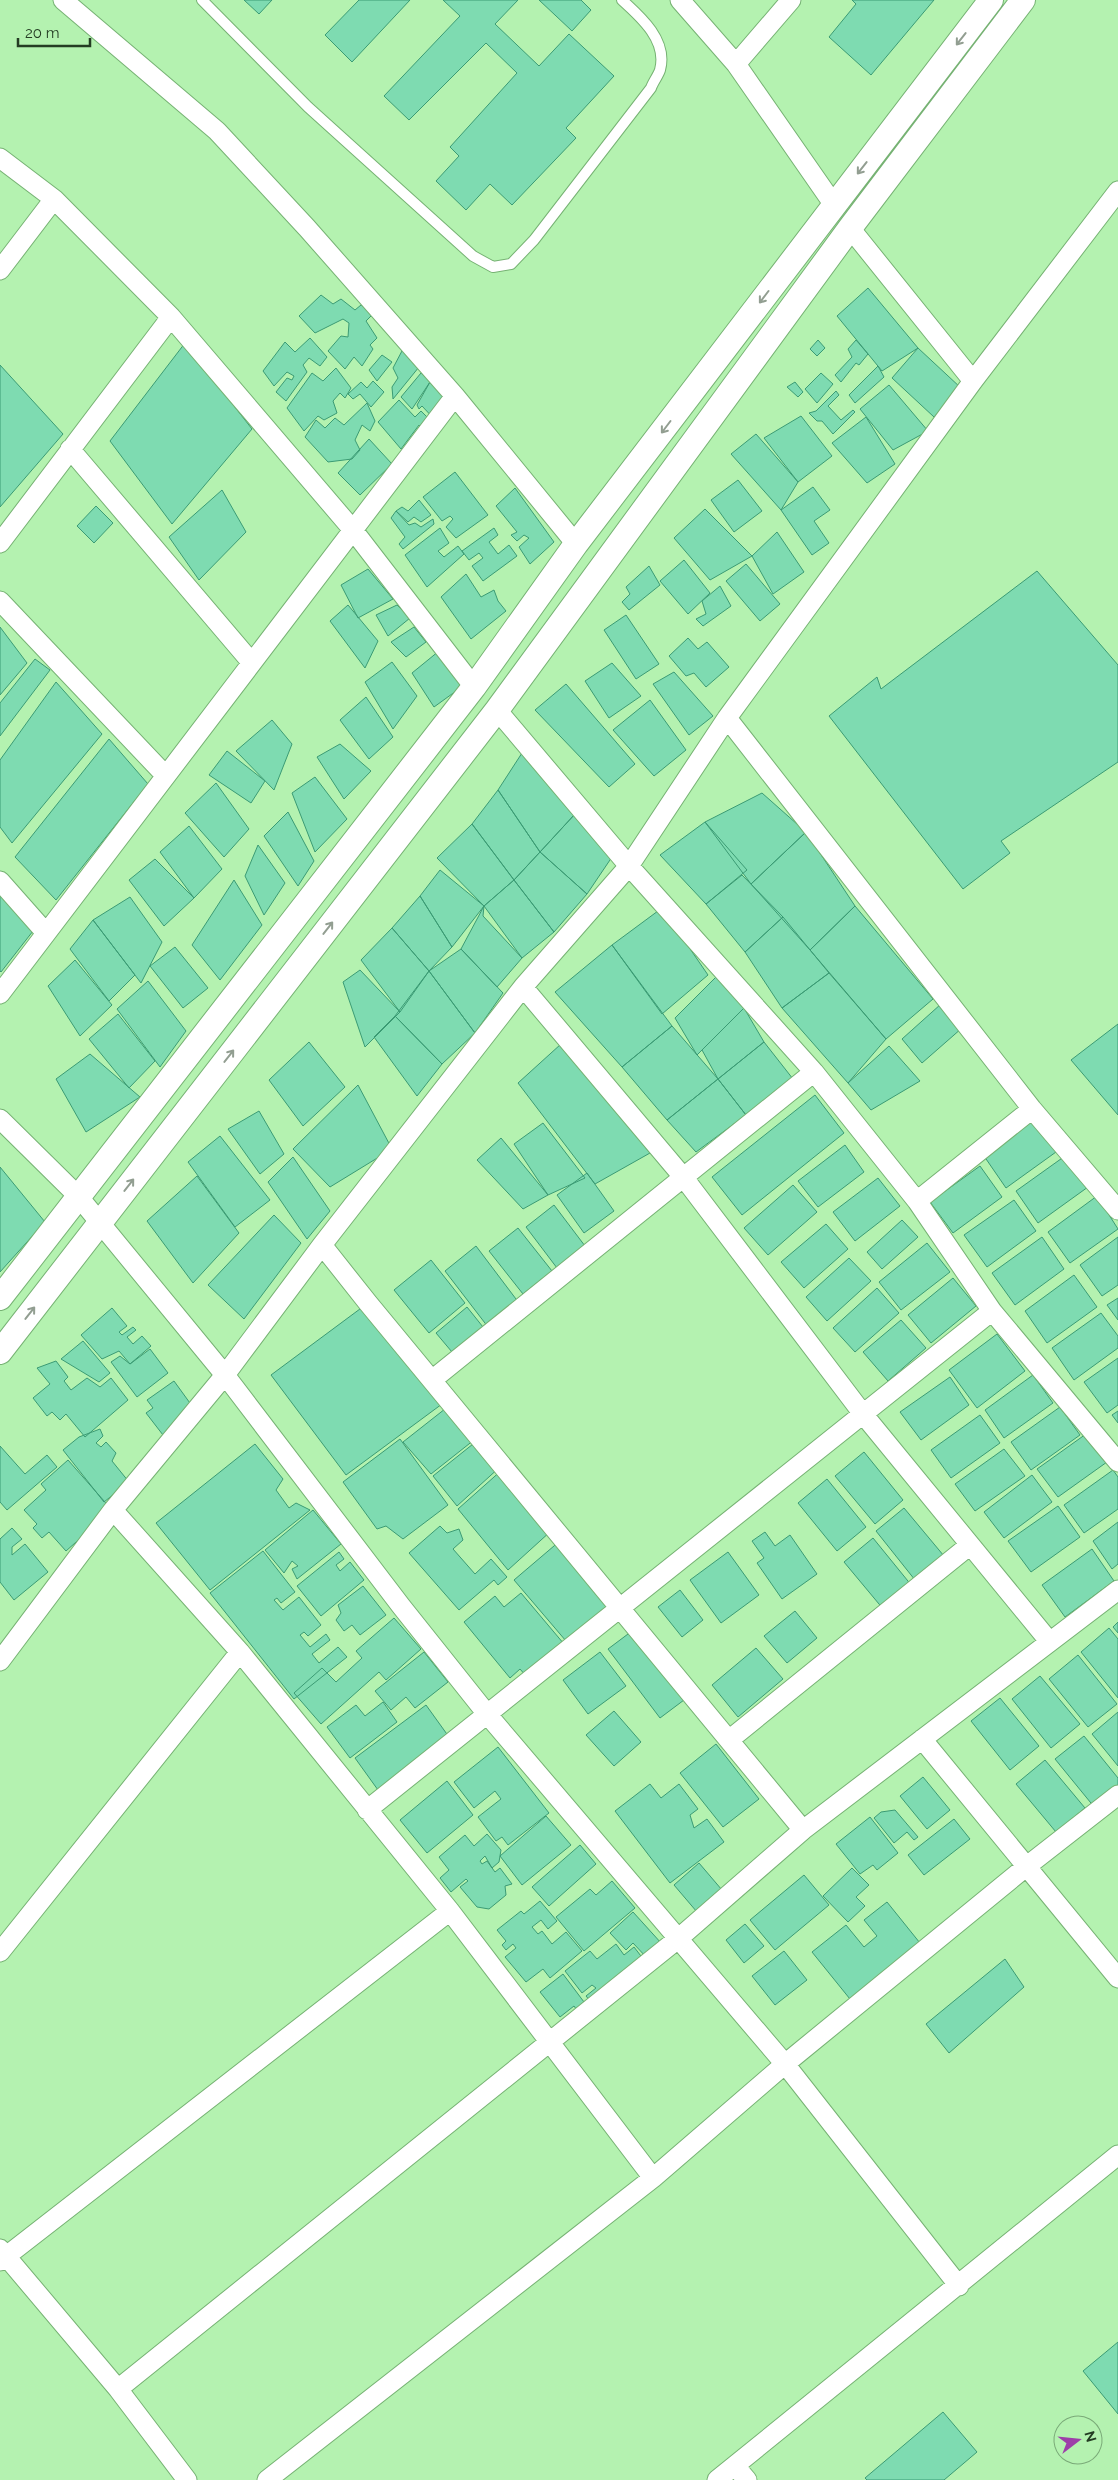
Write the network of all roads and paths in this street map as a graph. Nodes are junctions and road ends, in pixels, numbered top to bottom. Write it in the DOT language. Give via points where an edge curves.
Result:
graph roads {
  1 [pos="63,0"];
  2 [pos="202,0"];
  3 [pos="622,0"];
  4 [pos="680,0"];
  5 [pos="791,0"];
  6 [pos="991,0"];
  7 [pos="1023,0"];
  8 [pos="736,64"];
  9 [pos="0,158"];
  10 [pos="1117,195"];
  11 [pos="54,199"];
  12 [pos="834,205"];
  13 [pos="850,228"];
  14 [pos="0,270"];
  15 [pos="171,317"];
  16 [pos="973,381"];
  17 [pos="454,396"];
  18 [pos="70,449"];
  19 [pos="353,530"];
  20 [pos="0,543"];
  21 [pos="576,544"];
  22 [pos="0,600"];
  23 [pos="252,663"];
  24 [pos="474,686"];
  25 [pos="497,710"];
  26 [pos="727,718"];
  27 [pos="166,776"];
  28 [pos="629,866"];
  29 [pos="0,881"];
  30 [pos="46,933"];
  31 [pos="523,987"];
  32 [pos="0,994"];
  33 [pos="814,1072"];
  34 [pos="1032,1109"];
  35 [pos="0,1119"];
  36 [pos="684,1178"];
  37 [pos="78,1196"];
  38 [pos="917,1201"];
  39 [pos="1118,1210"];
  40 [pos="100,1222"];
  41 [pos="322,1245"];
  42 [pos="0,1298"];
  43 [pos="992,1311"];
  44 [pos="0,1352"];
  45 [pos="225,1375"];
  46 [pos="432,1380"];
  47 [pos="863,1414"];
  48 [pos="1118,1462"];
  49 [pos="113,1510"];
  50 [pos="970,1545"];
  51 [pos="1118,1590"];
  52 [pos="620,1608"];
  53 [pos="1048,1642"];
  54 [pos="240,1652"];
  55 [pos="0,1661"];
  56 [pos="487,1714"];
  57 [pos="922,1739"];
  58 [pos="729,1740"];
  59 [pos="1118,1795"];
  60 [pos="367,1810"];
  61 [pos="803,1830"];
  62 [pos="1027,1866"];
  63 [pos="450,1911"];
  64 [pos="679,1938"];
  65 [pos="0,1952"];
  66 [pos="1118,1978"];
  67 [pos="549,2042"];
  68 [pos="785,2064"];
  69 [pos="1118,2155"];
  70 [pos="653,2178"];
  71 [pos="2,2255"];
  72 [pos="959,2286"];
  73 [pos="118,2389"];
  74 [pos="741,2473"];
  75 [pos="187,2480"];
  76 [pos="267,2480"];
  77 [pos="717,2480"];
  1 -- 17 [label="street" via="217,132 314,235"];
  2 -- 3 [label="lane" via="308,107 472,256 493,267 511,264 534,240 650,88 660,70 660,47 646,22"];
  4 -- 8 [label="street"];
  5 -- 8 [label="street"];
  6 -- 12 [label="street, one-way"];
  7 -- 13 [label="street"];
  8 -- 12 [label="street"];
  9 -- 11 [label="street"];
  10 -- 16 [label="street"];
  11 -- 14 [label="street"];
  11 -- 15 [label="street"];
  12 -- 21 [label="street, one-way"];
  13 -- 16 [label="street"];
  13 -- 25 [label="street"];
  15 -- 18 [label="street"];
  15 -- 19 [label="street"];
  16 -- 26 [label="street"];
  17 -- 19 [label="street"];
  17 -- 21 [label="street"];
  18 -- 20 [label="street"];
  18 -- 23 [label="street"];
  19 -- 23 [label="street"];
  19 -- 24 [label="street"];
  21 -- 24 [label="street"];
  22 -- 27 [label="street"];
  23 -- 27 [label="street"];
  24 -- 37 [label="street"];
  25 -- 28 [label="street"];
  40 -- 25 [label="street, one-way"];
  26 -- 28 [label="street"];
  26 -- 34 [label="street"];
  27 -- 30 [label="street"];
  28 -- 31 [label="street"];
  28 -- 33 [label="street"];
  29 -- 30 [label="street"];
  30 -- 32 [label="street"];
  31 -- 36 [label="street"];
  31 -- 41 [label="street"];
  33 -- 36 [label="street"];
  33 -- 38 [label="street"];
  34 -- 38 [label="street"];
  34 -- 39 [label="street"];
  35 -- 37 [label="street"];
  36 -- 46 [label="street"];
  36 -- 47 [label="street"];
  37 -- 40 [label="street"];
  37 -- 42 [label="street"];
  38 -- 43 [label="street"];
  44 -- 40 [label="street, one-way"];
  40 -- 45 [label="street"];
  41 -- 45 [label="street"];
  41 -- 46 [label="street"];
  43 -- 47 [label="street"];
  43 -- 48 [label="street"];
  45 -- 49 [label="street"];
  45 -- 56 [label="street"];
  46 -- 52 [label="street"];
  47 -- 50 [label="street"];
  47 -- 52 [label="street"];
  49 -- 54 [label="street"];
  49 -- 55 [label="street"];
  50 -- 53 [label="street"];
  50 -- 58 [label="street"];
  51 -- 53 [label="street"];
  52 -- 56 [label="street"];
  52 -- 58 [label="street"];
  53 -- 57 [label="street"];
  54 -- 60 [label="street"];
  54 -- 65 [label="street"];
  56 -- 60 [label="street"];
  56 -- 64 [label="street"];
  57 -- 61 [label="street"];
  57 -- 62 [label="street"];
  58 -- 61 [label="street"];
  59 -- 62 [label="street"];
  60 -- 63 [label="street"];
  61 -- 64 [label="street"];
  62 -- 66 [label="street"];
  62 -- 68 [label="street"];
  63 -- 67 [label="street"];
  63 -- 71 [label="street"];
  64 -- 67 [label="street"];
  64 -- 68 [label="street"];
  67 -- 70 [label="street"];
  67 -- 73 [label="street"];
  68 -- 70 [label="street"];
  68 -- 72 [label="street"];
  69 -- 72 [label="street"];
  70 -- 76 [label="street"];
  71 -- 73 [label="street"];
  72 -- 74 [label="street"];
  73 -- 75 [label="street"];
  74 -- 77 [label="street"];
}
